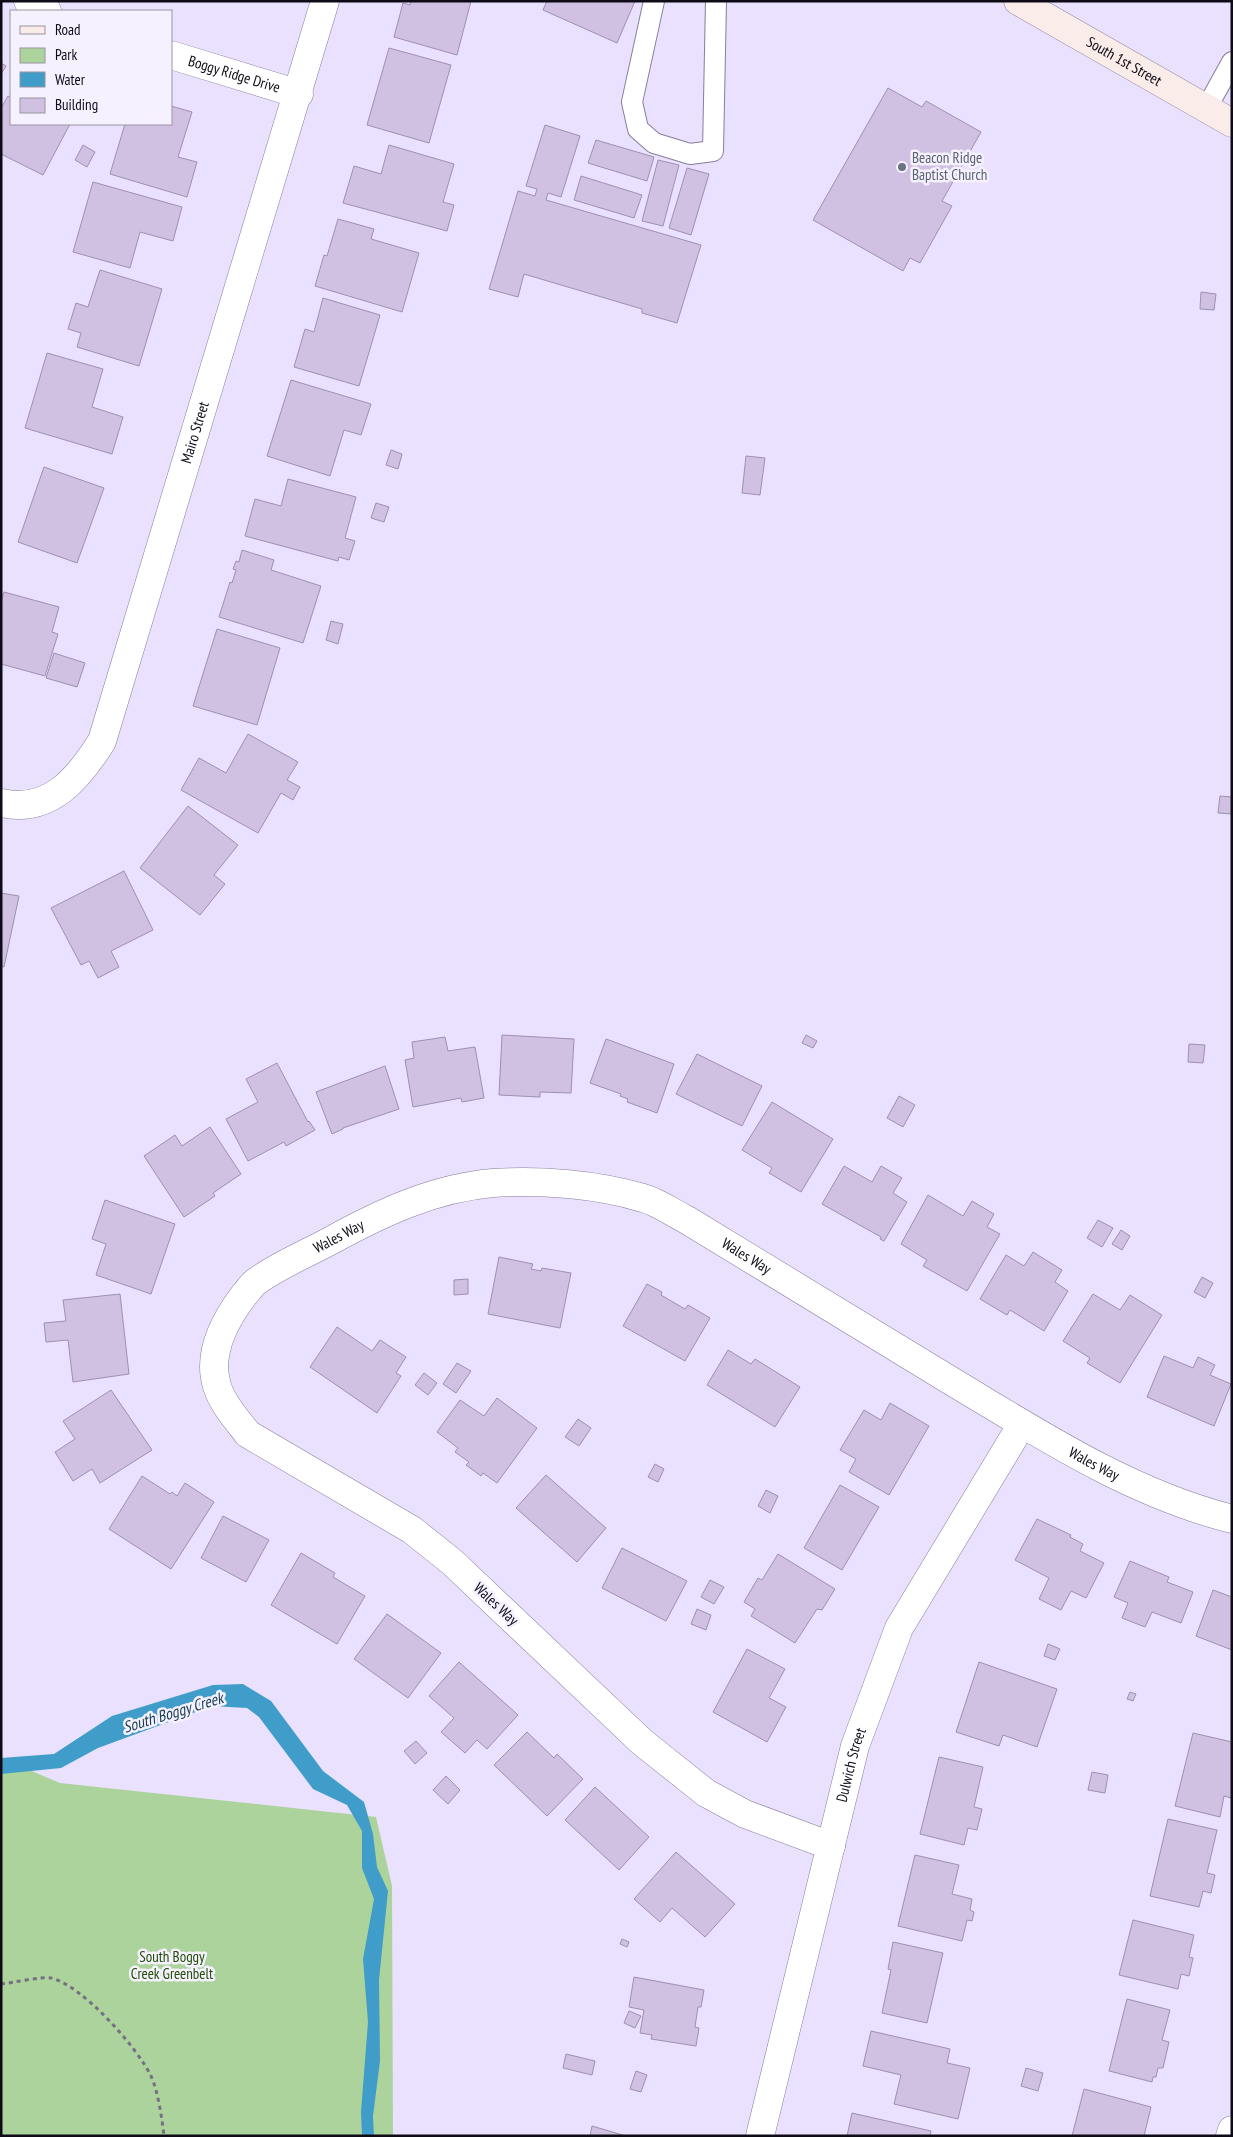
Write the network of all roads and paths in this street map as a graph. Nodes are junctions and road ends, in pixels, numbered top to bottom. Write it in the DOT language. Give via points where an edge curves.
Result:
graph roads {
  1 [pos="28,1"];
  2 [pos="325,1"];
  3 [pos="654,1"];
  4 [pos="716,1"];
  5 [pos="1018,1"];
  6 [pos="44,10"];
  7 [pos="172,55"];
  8 [pos="1232,62"];
  9 [pos="299,94"];
  10 [pos="1206,109"];
  11 [pos="1232,123"];
  12 [pos="1,803"];
  13 [pos="1022,1424"];
  14 [pos="1232,1519"];
  15 [pos="831,1846"];
  16 [pos="1,1984"];
  17 [pos="1232,2130"];
  18 [pos="164,2136"];
  19 [pos="760,2136"];
  20 [pos="1230,2136"];
  1 -- 6 [label="street"];
  2 -- 9 [label="street, Mairo Street"];
  3 -- 4 [label="lane" via="632,102 638,129 654,143 690,154 713,150"];
  5 -- 10 [label="main road, South 1st Street"];
  7 -- 9 [label="street, Boggy Ridge Drive"];
  8 -- 10 [label="lane"];
  9 -- 12 [label="street, Mairo Street" via="102,741 85,768 65,789 41,802 14,806"];
  10 -- 11 [label="main road, South 1st Street"];
  13 -- 14 [label="street, Wales Way" via="1150,1491"];
  13 -- 15 [label="street, Dulwich Street" via="899,1628 855,1746"];
  13 -- 15 [label="street, Wales Way" via="687,1220 644,1198 582,1187 533,1182 492,1183 450,1189 408,1203 368,1220 255,1282 233,1309 220,1334 215,1363 217,1386 248,1434 412,1530 452,1562 642,1742 706,1793 745,1814"];
  15 -- 19 [label="street, Dulwich Street"];
  16 -- 18 [label="path" via="50,1978 81,1994 119,2031 151,2076"];
  17 -- 20 [label="street"];
}
